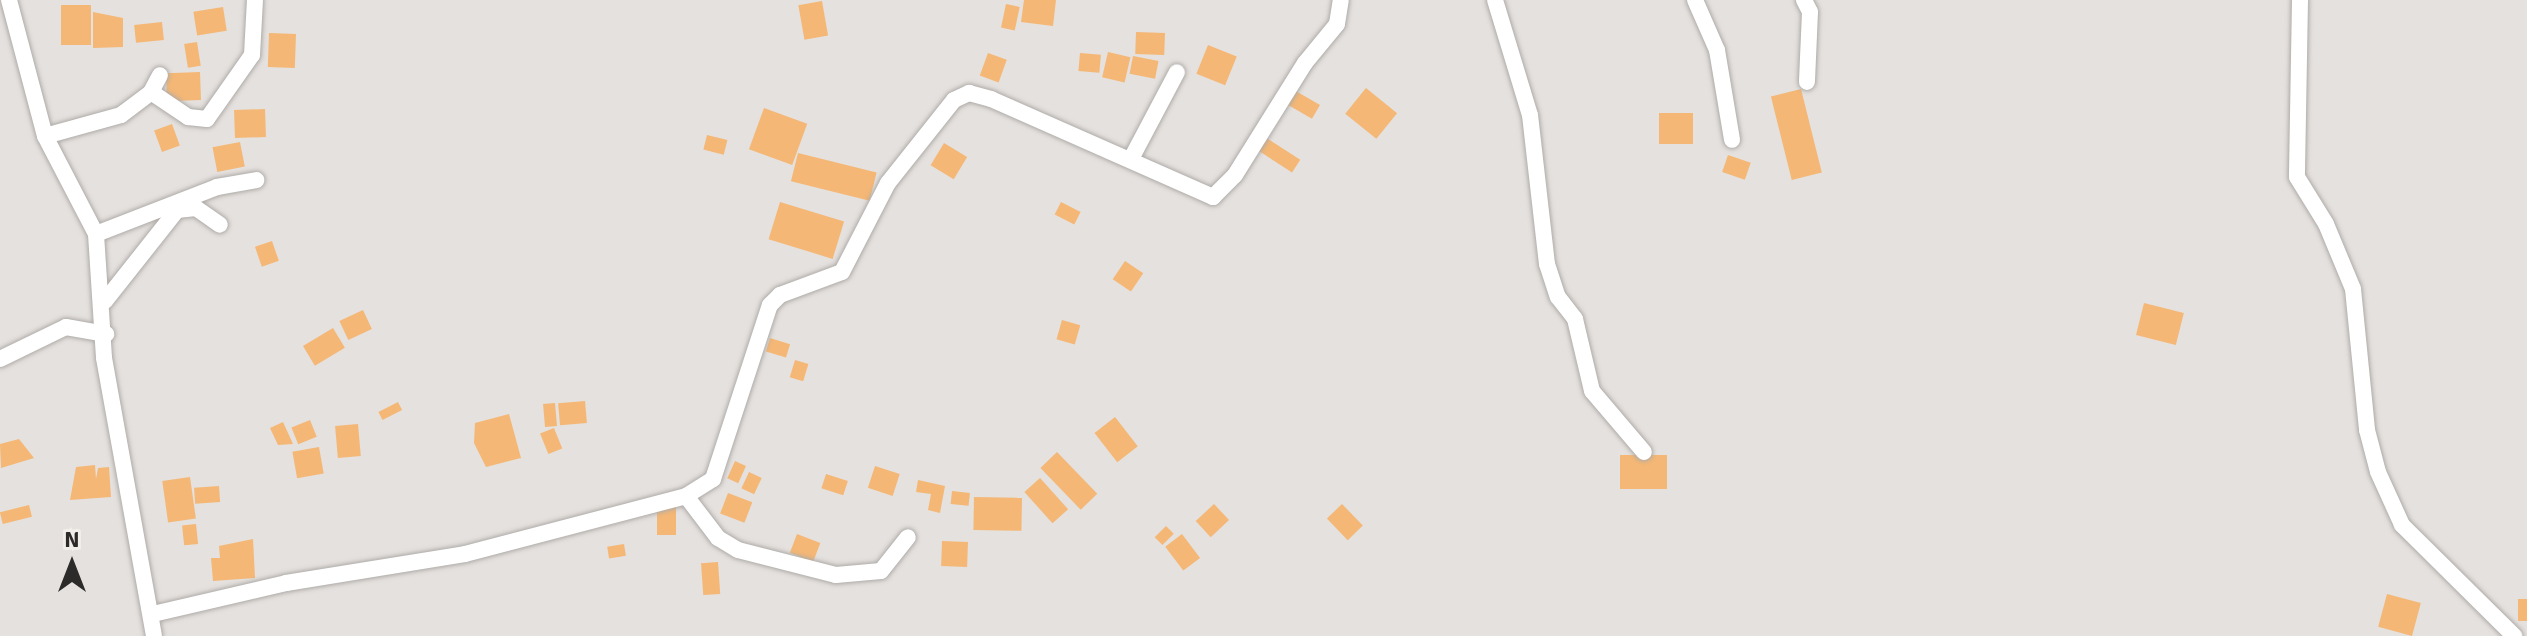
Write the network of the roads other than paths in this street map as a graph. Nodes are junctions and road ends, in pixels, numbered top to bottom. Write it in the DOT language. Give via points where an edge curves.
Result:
graph roads {
  1 [pos="9,0"];
  2 [pos="255,0"];
  3 [pos="1341,0"];
  4 [pos="1495,0"];
  5 [pos="1695,0"];
  6 [pos="1804,0"];
  7 [pos="2300,0"];
  8 [pos="1177,72"];
  9 [pos="160,75"];
  10 [pos="1807,82"];
  11 [pos="151,92"];
  12 [pos="45,136"];
  13 [pos="1732,140"];
  14 [pos="1131,159"];
  15 [pos="256,180"];
  16 [pos="220,225"];
  17 [pos="96,234"];
  18 [pos="105,301"];
  19 [pos="106,334"];
  20 [pos="0,359"];
  21 [pos="1644,452"];
  22 [pos="686,496"];
  23 [pos="908,537"];
  24 [pos="153,614"];
  25 [pos="154,636"];
  26 [pos="2514,636"];
  1 -- 12 [label="street"];
  2 -- 11 [label="street" via="252,55 207,119 188,117"];
  3 -- 14 [label="street" via="1337,24 1223,191 1204,195"];
  4 -- 21 [label="street" via="1530,115 1547,264 1558,297 1575,319 1592,391"];
  5 -- 13 [label="street" via="1717,50"];
  6 -- 10 [label="street" via="1810,12"];
  7 -- 26 [label="street" via="2297,177 2326,224 2353,289 2367,430 2378,472 2402,525"];
  8 -- 14 [label="street"];
  9 -- 11 [label="street"];
  11 -- 12 [label="street" via="121,115"];
  12 -- 17 [label="street"];
  14 -- 22 [label="street" via="991,99 969,93 954,100 888,183 842,272 780,295 770,305 713,479"];
  15 -- 17 [label="street" via="217,187"];
  16 -- 18 [label="street" via="196,208 177,210"];
  17 -- 18 [label="street"];
  18 -- 19 [label="street"];
  19 -- 20 [label="street" via="66,327"];
  19 -- 24 [label="street" via="104,358"];
  22 -- 23 [label="street" via="718,538 738,550 836,575 881,571"];
  22 -- 24 [label="street" via="465,554 286,583"];
  24 -- 25 [label="street"];
}
